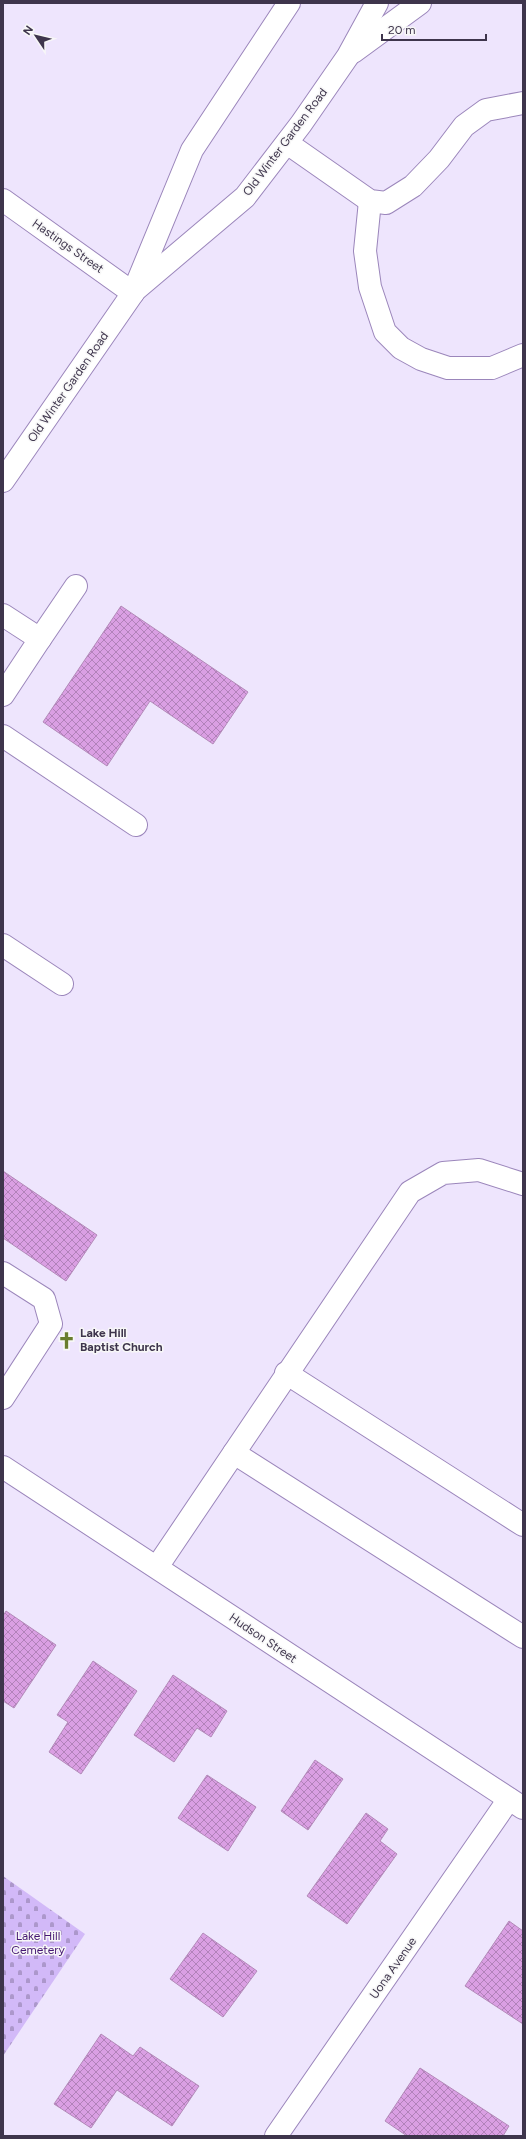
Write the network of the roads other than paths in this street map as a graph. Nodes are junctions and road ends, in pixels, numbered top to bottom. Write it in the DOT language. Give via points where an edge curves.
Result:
graph roads {
  1 [pos="289,3"];
  2 [pos="377,3"];
  3 [pos="420,3"];
  4 [pos="348,56"];
  5 [pos="523,104"];
  6 [pos="287,143"];
  7 [pos="3,200"];
  8 [pos="370,201"];
  9 [pos="133,293"];
  10 [pos="523,355"];
  11 [pos="3,481"];
  12 [pos="76,586"];
  13 [pos="3,615"];
  14 [pos="40,639"];
  15 [pos="3,695"];
  16 [pos="3,736"];
  17 [pos="136,825"];
  18 [pos="3,945"];
  19 [pos="62,984"];
  20 [pos="523,1184"];
  21 [pos="3,1272"];
  22 [pos="286,1373"];
  23 [pos="3,1398"];
  24 [pos="234,1453"];
  25 [pos="3,1467"];
  26 [pos="523,1525"];
  27 [pos="157,1567"];
  28 [pos="523,1637"];
  29 [pos="516,1804"];
  30 [pos="276,2136"];
  1 -- 9 [label="street, Old Winter Garden Road" via="192,150"];
  2 -- 4 [label="street, Old Winter Garden Road"];
  3 -- 4 [label="street"];
  4 -- 6 [label="street, Old Winter Garden Road"];
  5 -- 8 [label="street" via="486,110 464,126 413,186 386,203"];
  6 -- 8 [label="street"];
  6 -- 9 [label="street, Old Winter Garden Road" via="245,197"];
  7 -- 9 [label="street, Hastings Street"];
  8 -- 10 [label="street" via="365,251 370,287 385,332 401,348 421,359 448,368 492,368"];
  9 -- 11 [label="street, Old Winter Garden Road"];
  12 -- 14 [label="street"];
  13 -- 14 [label="street"];
  14 -- 15 [label="street"];
  16 -- 17 [label="street"];
  18 -- 19 [label="street"];
  20 -- 22 [label="street" via="479,1170 443,1173 410,1192"];
  21 -- 23 [label="street" via="44,1298 50,1324"];
  22 -- 24 [label="street"];
  22 -- 26 [label="street"];
  24 -- 27 [label="street"];
  24 -- 28 [label="street"];
  25 -- 27 [label="street, Hudson Street"];
  27 -- 29 [label="street, Hudson Street"];
  29 -- 30 [label="street, Uona Avenue"];
}
